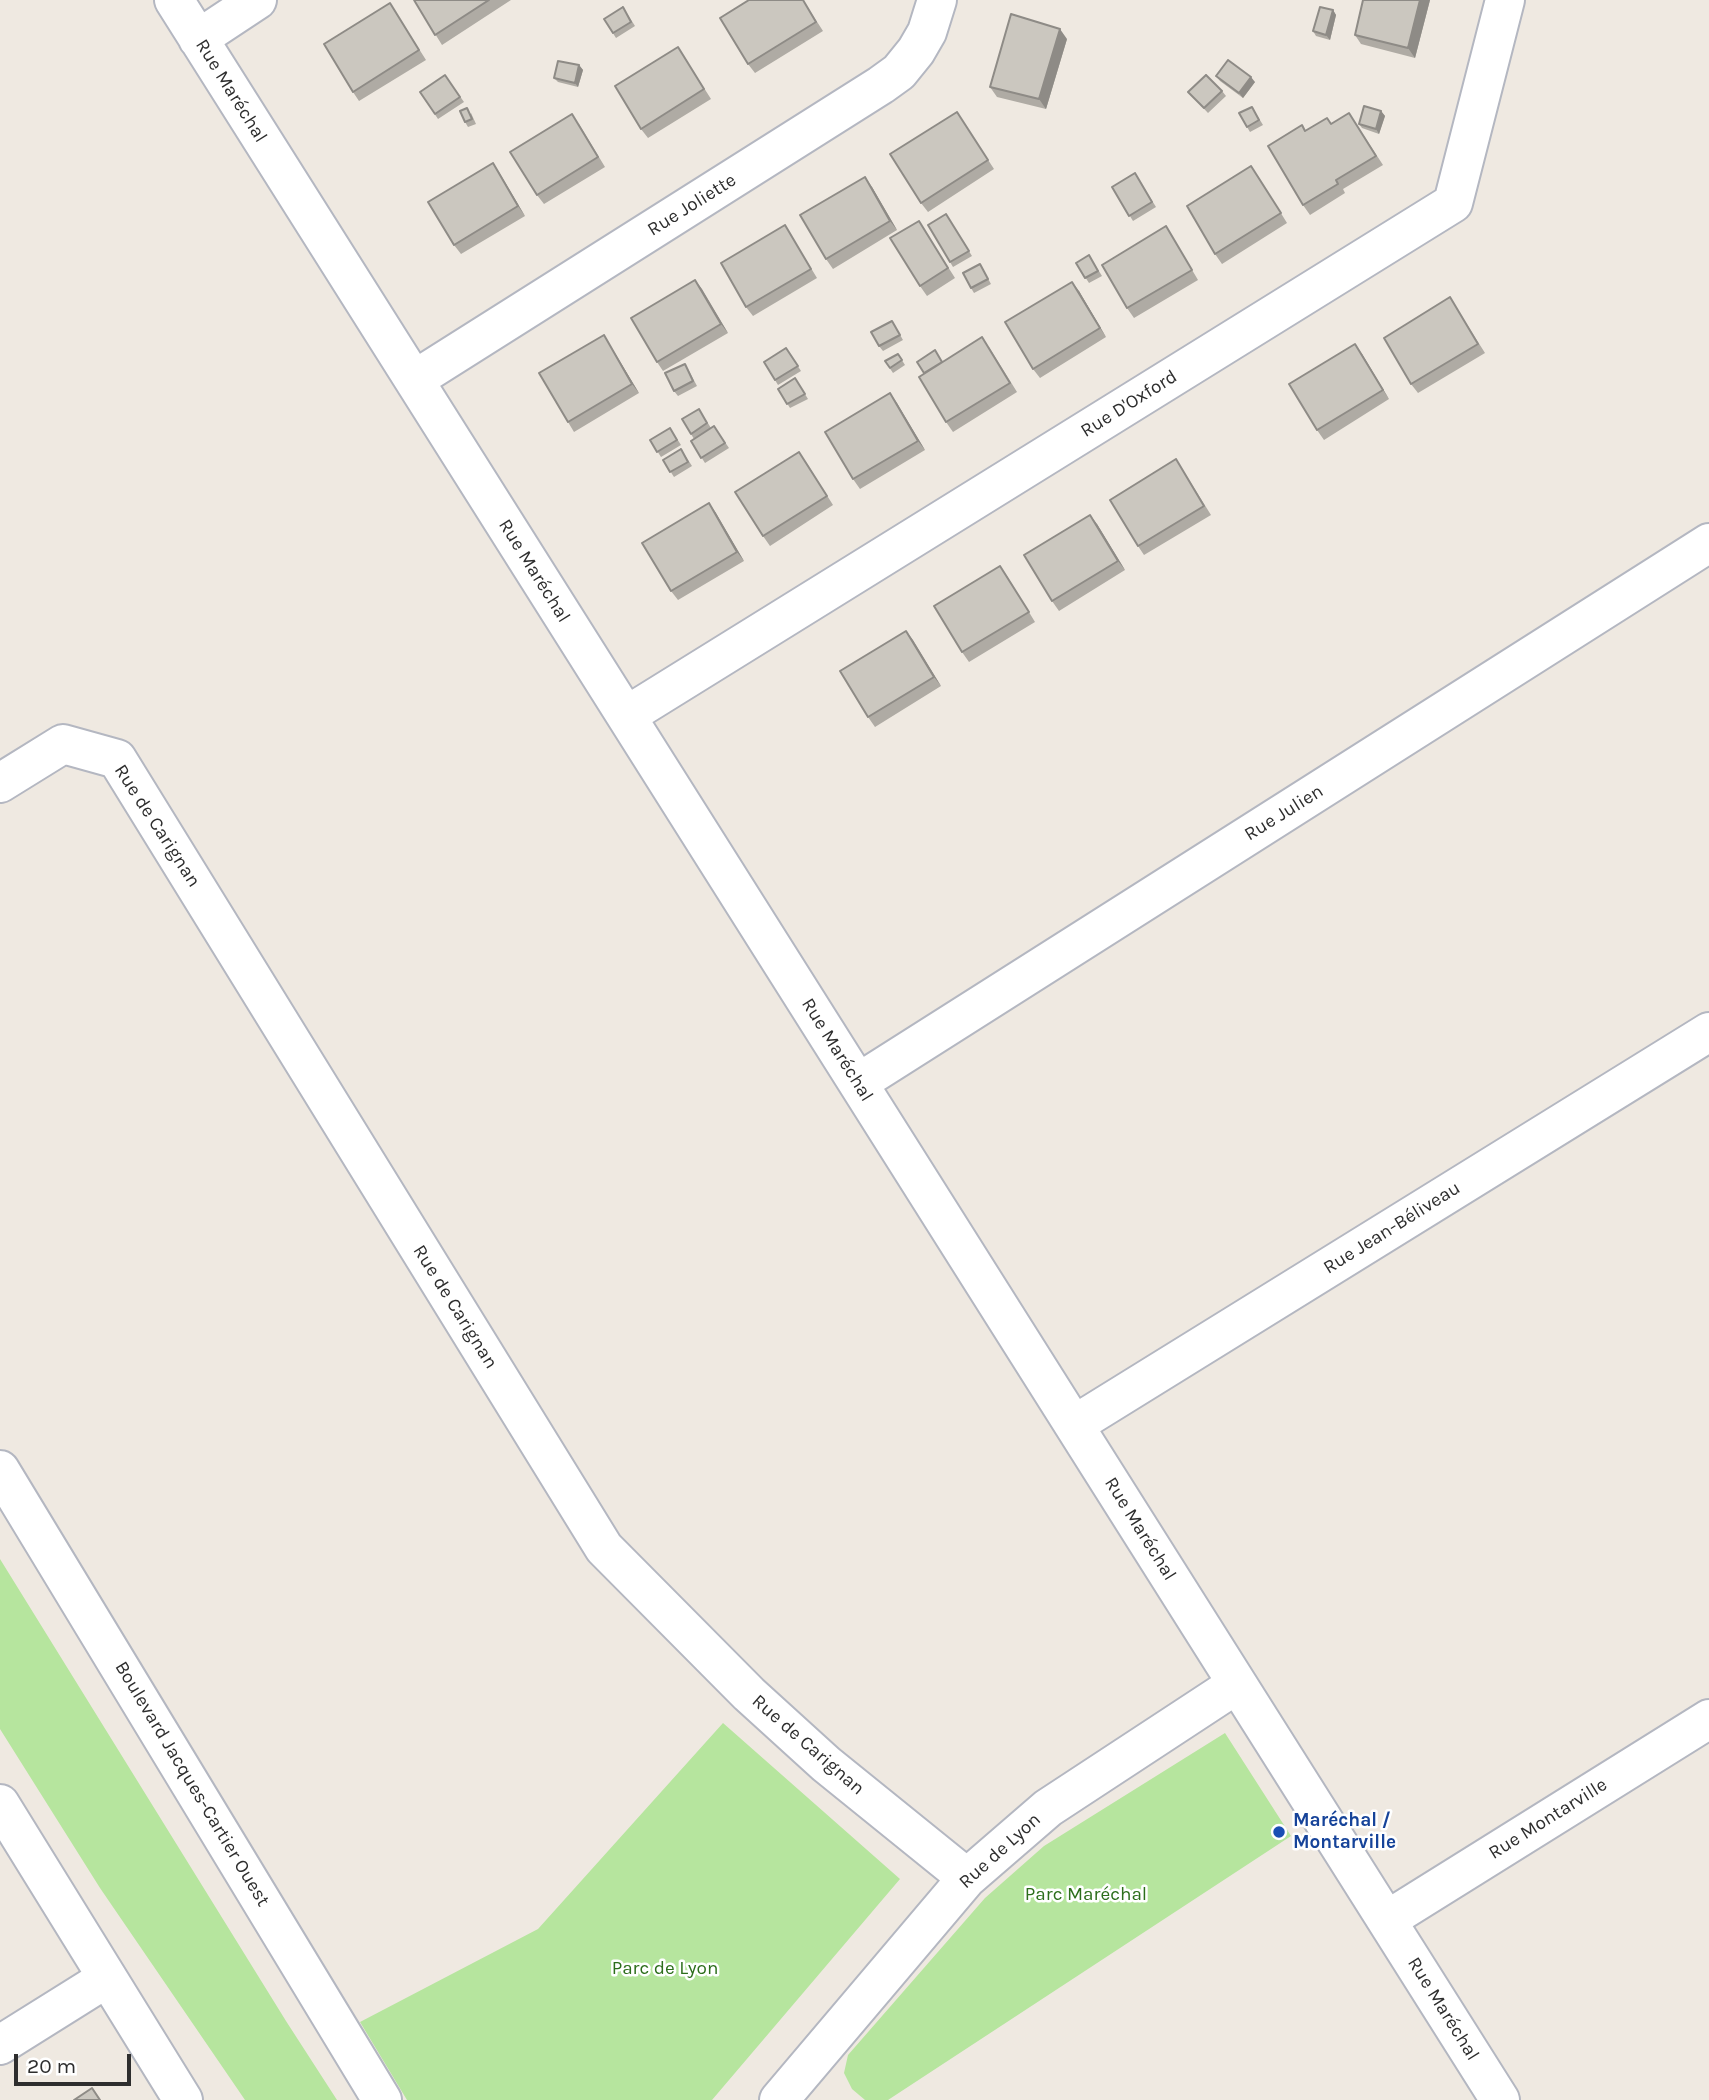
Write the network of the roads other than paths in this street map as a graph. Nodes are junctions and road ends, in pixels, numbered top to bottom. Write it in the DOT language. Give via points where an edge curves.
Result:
graph roads {
  1 [pos="174,0"];
  2 [pos="257,0"];
  3 [pos="937,0"];
  4 [pos="1505,0"];
  5 [pos="198,39"];
  6 [pos="414,380"];
  7 [pos="1709,543"];
  8 [pos="626,716"];
  9 [pos="0,783"];
  10 [pos="1709,1032"];
  11 [pos="858,1083"];
  12 [pos="1074,1425"];
  13 [pos="0,1470"];
  14 [pos="1237,1684"];
  15 [pos="1709,1719"];
  16 [pos="0,1804"];
  17 [pos="967,1878"];
  18 [pos="1387,1920"];
  19 [pos="107,1978"];
  20 [pos="0,2045"];
  21 [pos="787,2097"];
  22 [pos="183,2100"];
  23 [pos="382,2100"];
  24 [pos="1500,2100"];
  1 -- 5 [label="street, Rue Maréchal"];
  2 -- 5 [label="street"];
  3 -- 6 [label="street, Rue Joliette" via="927,32 899,72"];
  4 -- 8 [label="street, Rue D'Oxford" via="1453,203"];
  5 -- 6 [label="street, Rue Maréchal"];
  6 -- 8 [label="street, Rue Maréchal"];
  7 -- 11 [label="street, Rue Julien"];
  8 -- 11 [label="street, Rue Maréchal"];
  9 -- 17 [label="street, Rue de Carignan" via="63,744 117,759 604,1548 826,1764"];
  10 -- 12 [label="street, Rue Jean-Béliveau"];
  11 -- 12 [label="street, Rue Maréchal"];
  12 -- 14 [label="street, Rue Maréchal"];
  13 -- 23 [label="street, Boulevard Jacques-Cartier Ouest"];
  14 -- 17 [label="street, Rue de Lyon" via="1048,1808"];
  14 -- 18 [label="street, Rue Maréchal"];
  15 -- 18 [label="street, Rue Montarville"];
  16 -- 19 [label="street"];
  17 -- 21 [label="street, Rue de Lyon"];
  18 -- 24 [label="street, Rue Maréchal"];
  19 -- 20 [label="street"];
  19 -- 22 [label="street"];
}
